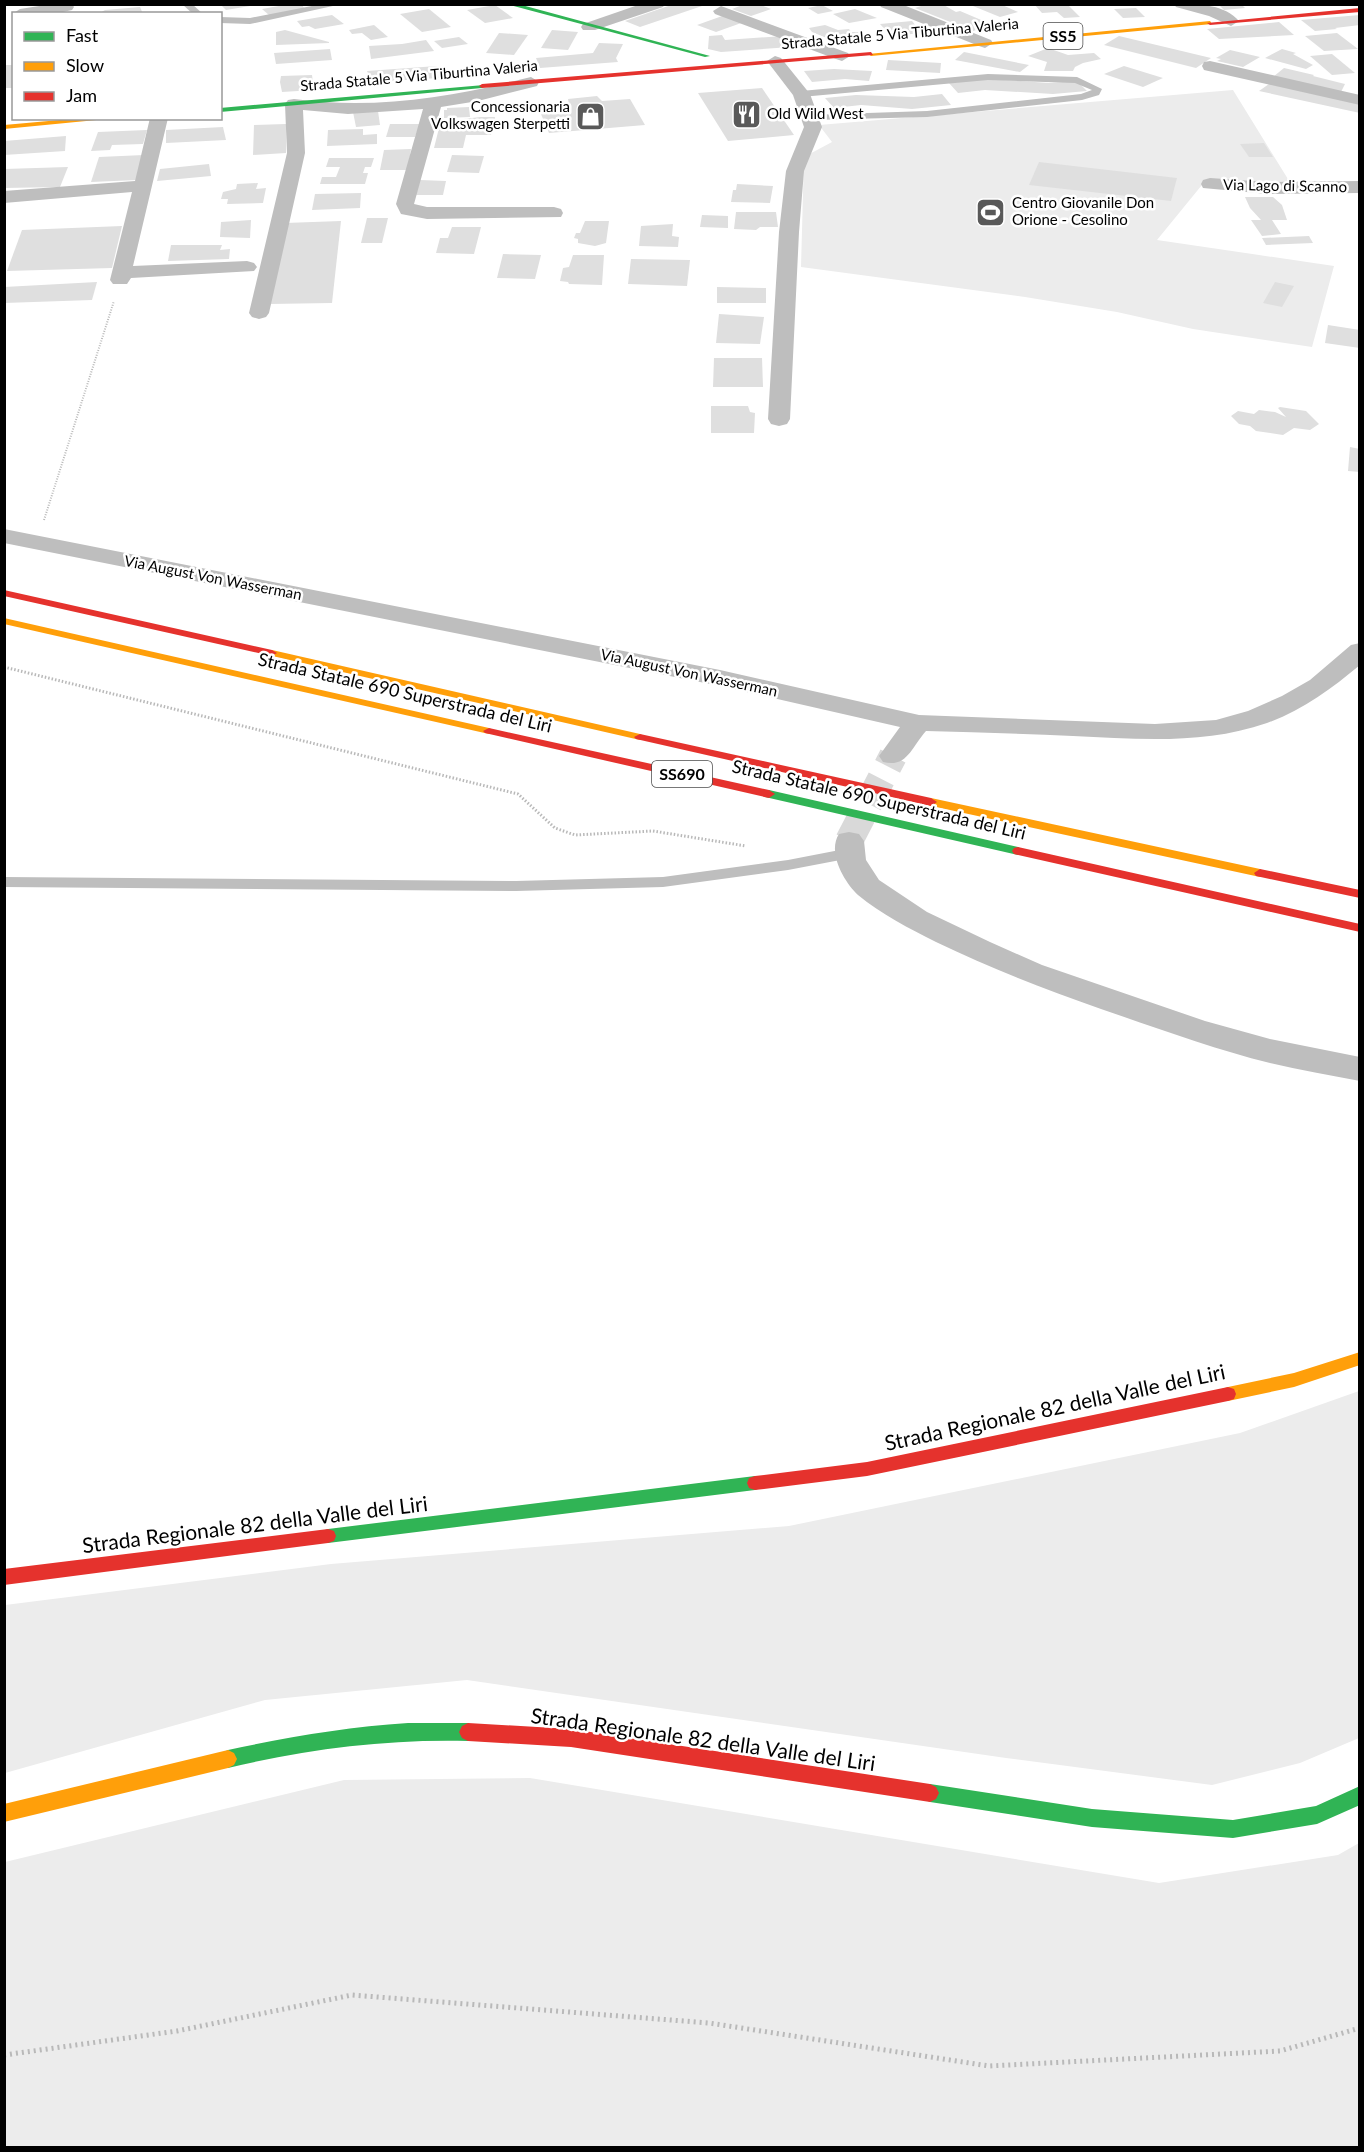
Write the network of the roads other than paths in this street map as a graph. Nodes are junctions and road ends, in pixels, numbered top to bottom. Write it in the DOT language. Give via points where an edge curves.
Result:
graph roads {
  1 [pos="338,4"];
  2 [pos="509,4"];
  3 [pos="658,4"];
  4 [pos="886,4"];
  5 [pos="1181,4"];
  6 [pos="66,7"];
  7 [pos="1356,8"];
  8 [pos="721,11"];
  9 [pos="33,12"];
  10 [pos="222,20"];
  11 [pos="1231,21"];
  12 [pos="589,27"];
  13 [pos="985,43"];
  14 [pos="842,56"];
  15 [pos="704,61"];
  16 [pos="771,62"];
  17 [pos="1210,66"];
  18 [pos="531,82"];
  19 [pos="801,94"];
  20 [pos="1359,100"];
  21 [pos="434,102"];
  22 [pos="294,104"];
  23 [pos="222,110"];
  24 [pos="811,117"];
  25 [pos="90,120"];
  26 [pos="158,120"];
  27 [pos="4,127"];
  28 [pos="1210,184"];
  29 [pos="142,186"];
  30 [pos="1359,187"];
  31 [pos="4,197"];
  32 [pos="554,213"];
  33 [pos="247,267"];
  34 [pos="259,314"];
  35 [pos="779,419"];
  36 [pos="4,536"];
  37 [pos="4,593"];
  38 [pos="4,621"];
  39 [pos="1359,651"];
  40 [pos="919,723"];
  41 [pos="892,756"];
  42 [pos="850,847"];
  43 [pos="4,882"];
  44 [pos="1359,894"];
  45 [pos="1359,928"];
  46 [pos="1359,1070"];
  47 [pos="1359,1358"];
  48 [pos="4,1577"];
  49 [pos="1359,1795"];
  50 [pos="4,1813"];
  1 -- 10 [label="lane" via="250,21"];
  2 -- 12 [label="main road"];
  3 -- 12 [label="street"];
  4 -- 13 [label="street"];
  5 -- 11 [label="street"];
  6 -- 9 [label="street"];
  7 -- 11 [label="main road, Strada Statale 5 Via Tiburtina Valeria / SS5"];
  8 -- 14 [label="street"];
  11 -- 13 [label="main road, Strada Statale 5 Via Tiburtina Valeria / SS5"];
  12 -- 15 [label="main road"];
  13 -- 14 [label="main road, Strada Statale 5 Via Tiburtina Valeria / SS5"];
  14 -- 16 [label="main road, Strada Statale 5 Via Tiburtina Valeria / SS5"];
  15 -- 16 [label="main road, Strada Statale 5 Via Tiburtina Valeria / SS5"];
  15 -- 18 [label="main road, Strada Statale 5 Via Tiburtina Valeria / SS5" via="655,70"];
  16 -- 19 [label="street"];
  17 -- 20 [label="street"];
  18 -- 21 [label="street"];
  18 -- 22 [label="main road, Strada Statale 5 Via Tiburtina Valeria / SS5"];
  19 -- 24 [label="street"];
  19 -- 24 [label="lane" via="988,77 1077,80 1097,89 1096,93 1082,97 945,112"];
  21 -- 22 [label="street" via="339,108"];
  21 -- 32 [label="street" via="405,204 408,210"];
  22 -- 23 [label="main road, Strada Statale 5 Via Tiburtina Valeria / SS5"];
  22 -- 34 [label="street" via="296,153"];
  24 -- 35 [label="street" via="812,135 795,171"];
  25 -- 27 [label="main road"];
  26 -- 29 [label="street"];
  28 -- 30 [label="street, Via Lago di Scanno"];
  29 -- 31 [label="street"];
  29 -- 33 [label="street" via="121,276"];
  36 -- 40 [label="street, Via August Von Wasserman" via="737,681"];
  37 -- 44 [label="main road, Strada Statale 690 Superstrada del Liri / SS690"];
  38 -- 45 [label="main road, Strada Statale 690 Superstrada del Liri / SS690"];
  39 -- 40 [label="street, Via August Von Wasserman" via="1324,682 1292,702 1258,717 1217,728 1155,732"];
  40 -- 41 [label="street"];
  42 -- 43 [label="lane" via="788,865 663,882 516,886"];
  42 -- 46 [label="street" via="856,873 878,894 916,919 1031,973 1196,1030"];
  47 -- 48 [label="main road, Strada Regionale 82 della Valle del Liri" via="1294,1380 867,1469"];
  49 -- 50 [label="main road, Strada Regionale 82 della Valle del Liri" via="1317,1815 1221,1828 1092,1818 571,1738 425,1730 290,1744"];
}
